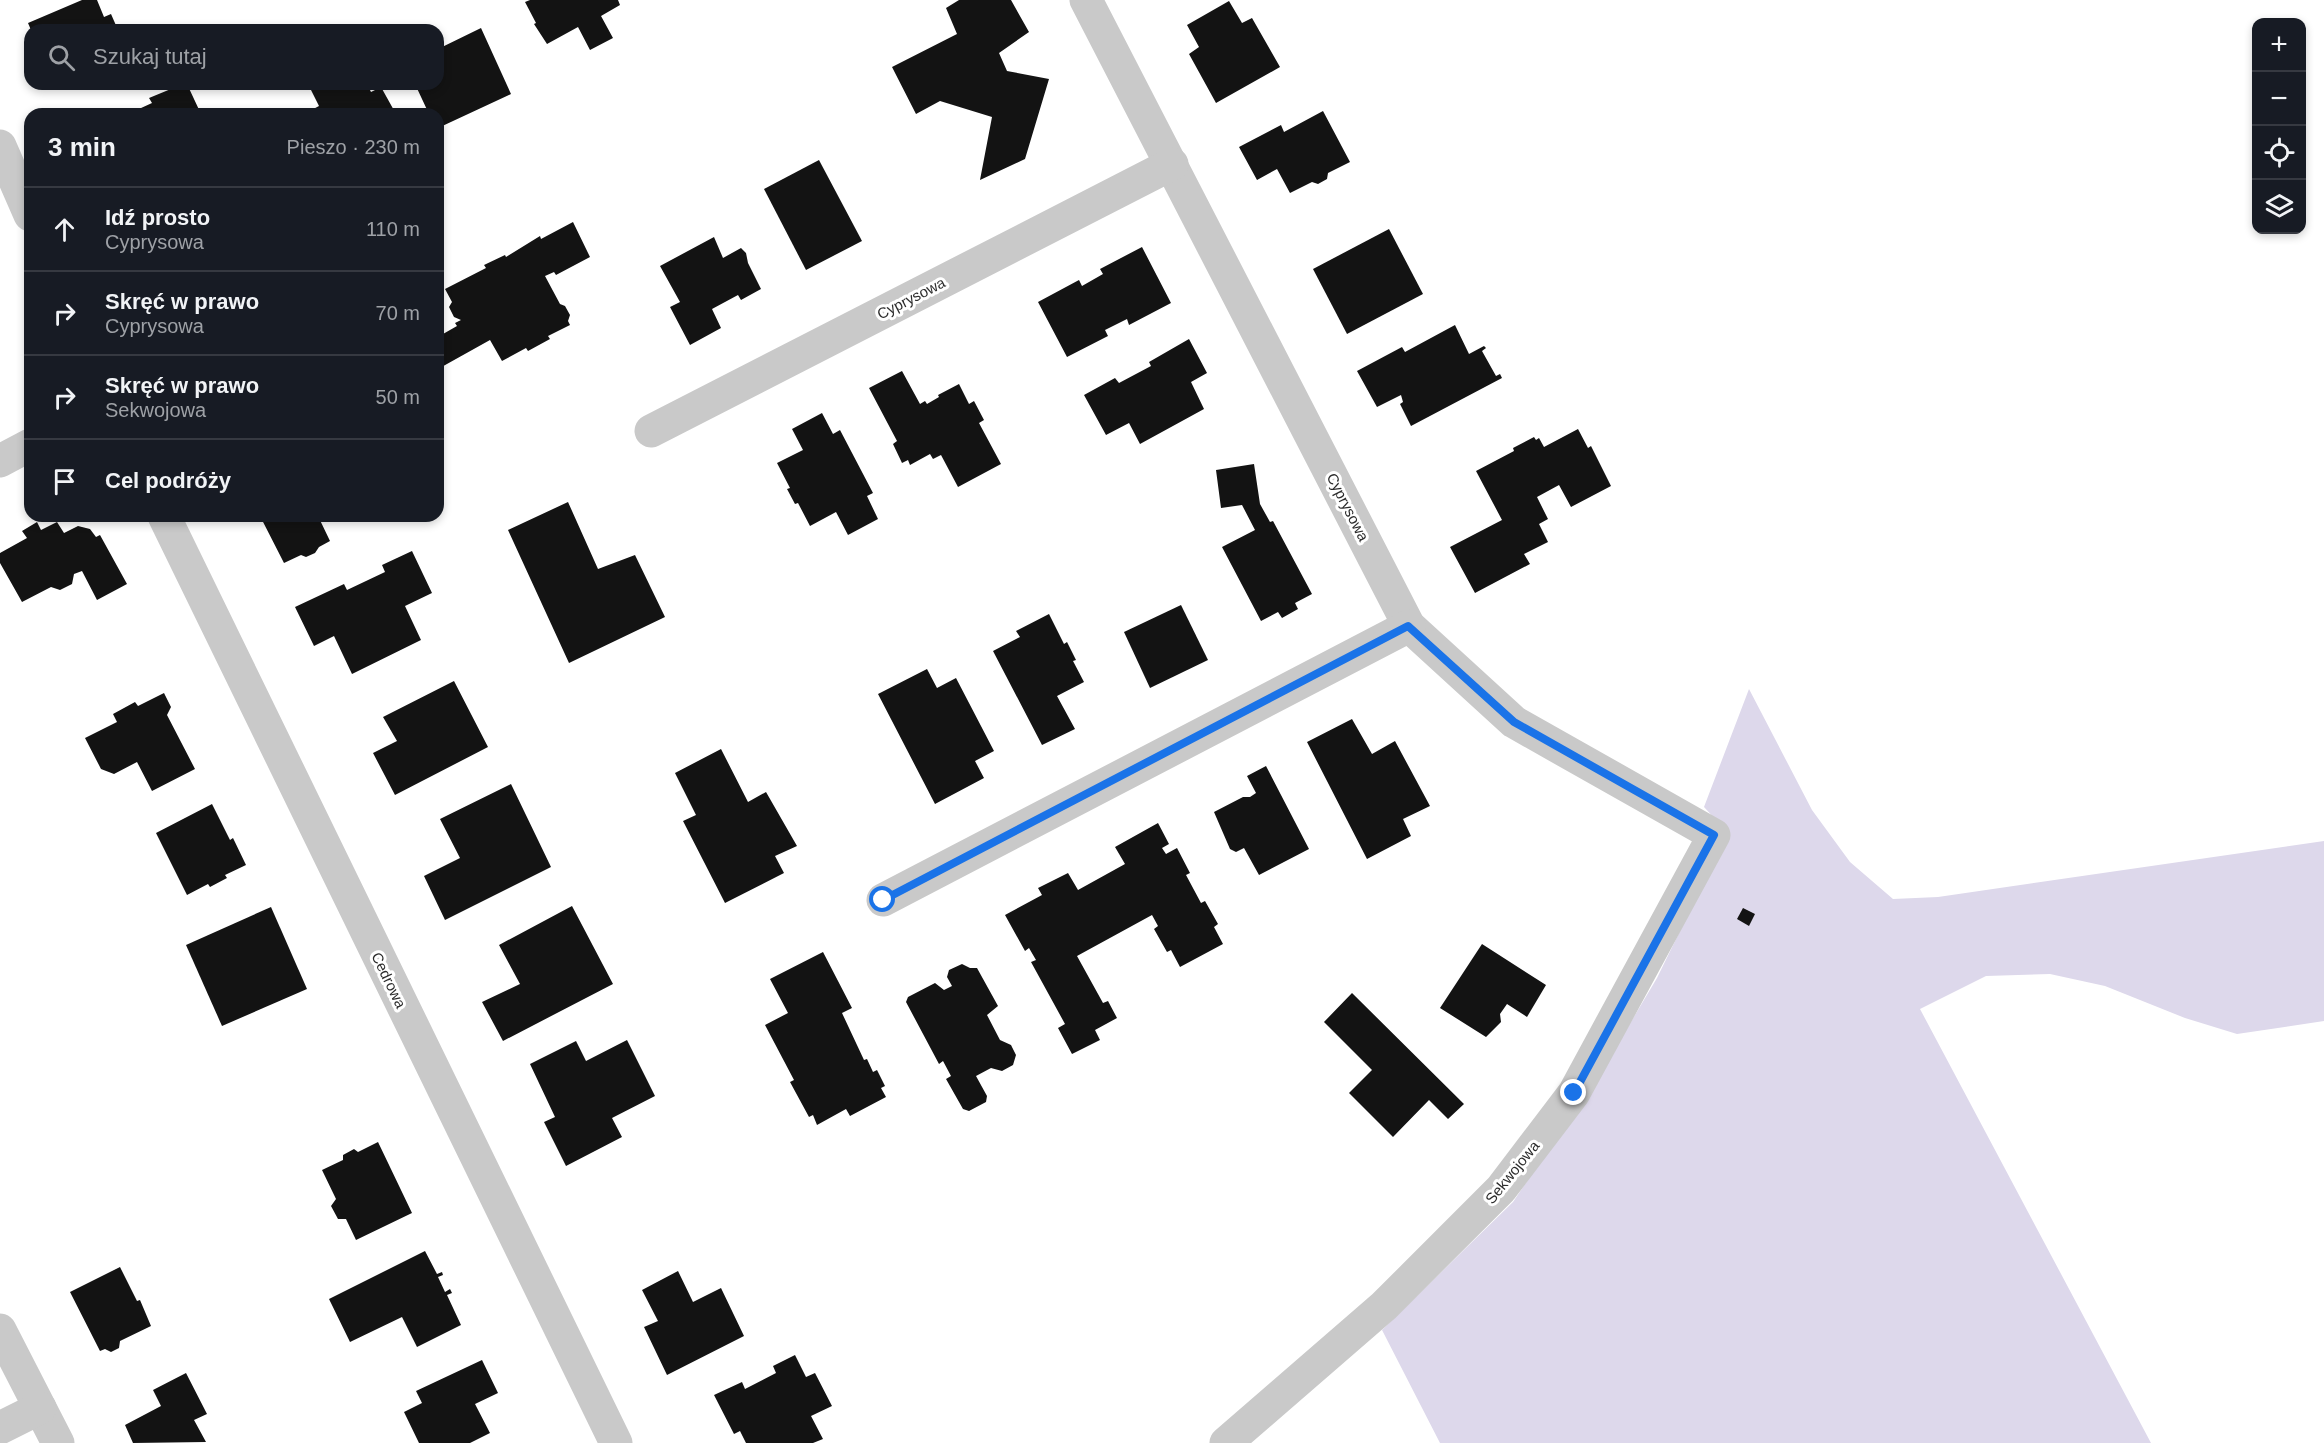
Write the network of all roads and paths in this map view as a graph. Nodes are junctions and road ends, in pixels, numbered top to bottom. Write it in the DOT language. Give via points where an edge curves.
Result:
graph roads {
  1 [pos="1086,0"];
  2 [pos="0,146"];
  3 [pos="1172,164"];
  4 [pos="24,201"];
  5 [pos="651,431"];
  6 [pos="24,448"];
  7 [pos="0,461"];
  8 [pos="167,522"];
  9 [pos="1408,626"];
  10 [pos="1714,835"];
  11 [pos="883,900"];
  12 [pos="0,1330"];
  13 [pos="40,1408"];
  14 [pos="0,1428"];
  15 [pos="58,1443"];
  16 [pos="616,1443"];
  17 [pos="1226,1443"];
  1 -- 3 [label="street, Cyprysowa"];
  2 -- 4 [label="street"];
  3 -- 5 [label="street, Cyprysowa"];
  3 -- 9 [label="street, Cyprysowa"];
  6 -- 7 [label="street"];
  8 -- 16 [label="street, Cedrowa"];
  9 -- 10 [label="street, Cyprysowa" via="1514,722"];
  9 -- 11 [label="street"];
  10 -- 17 [label="street, Sekwojowa" via="1574,1093 1501,1189 1384,1306"];
  12 -- 13 [label="street"];
  13 -- 14 [label="street"];
  13 -- 15 [label="street"];
}
